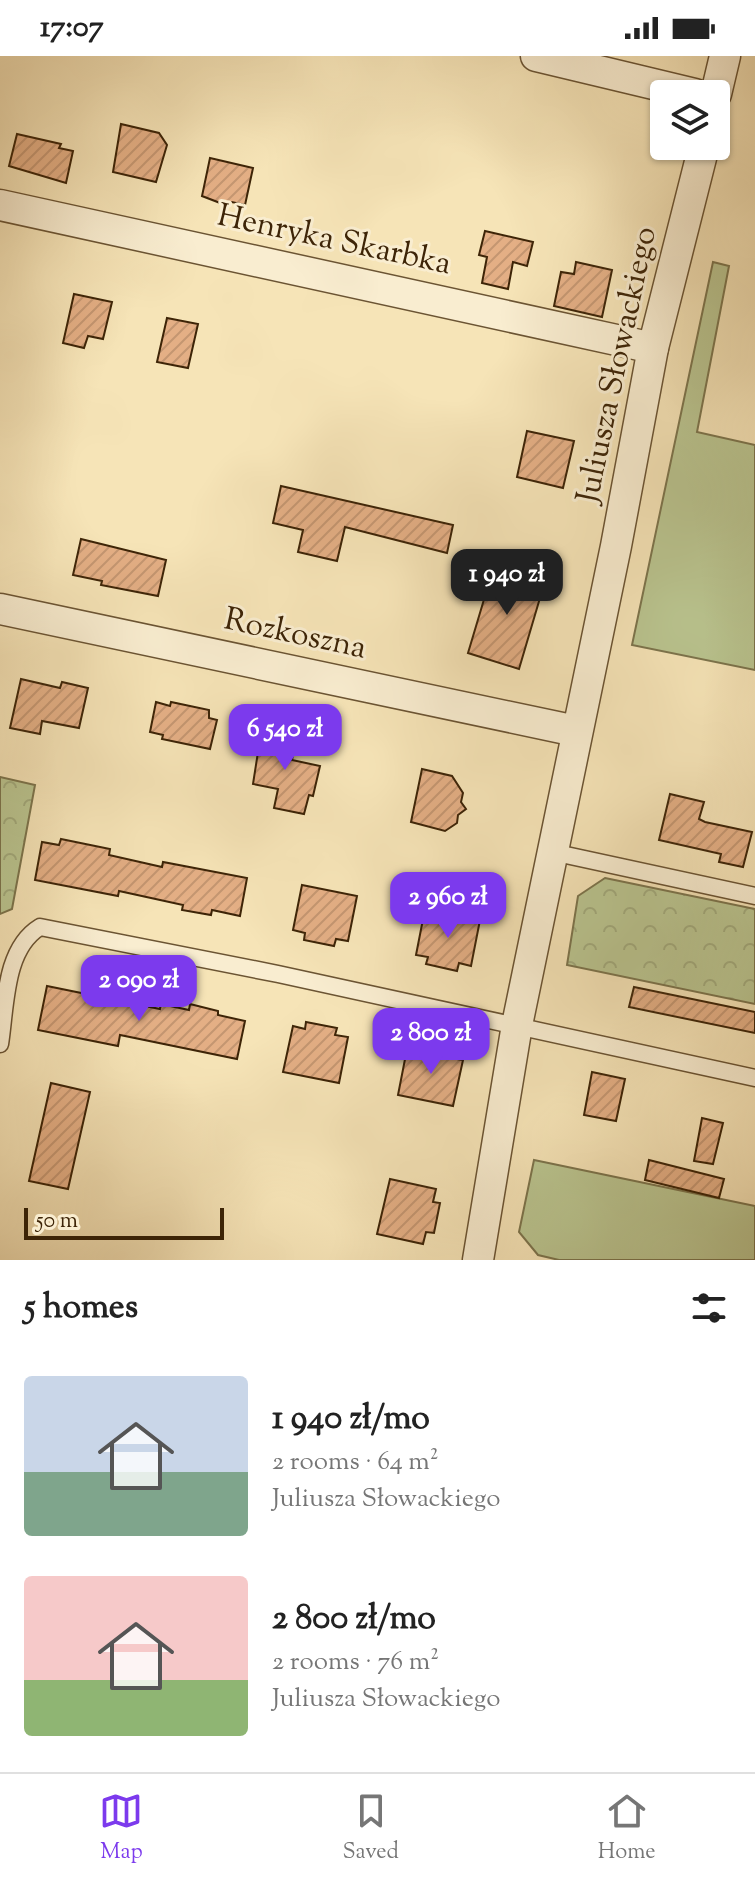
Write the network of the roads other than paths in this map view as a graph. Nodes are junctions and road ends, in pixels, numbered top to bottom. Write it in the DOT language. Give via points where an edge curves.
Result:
graph roads {
  1 [pos="536,56"];
  2 [pos="725,56"];
  3 [pos="719,80"];
  4 [pos="650,83"];
  5 [pos="700,160"];
  6 [pos="0,205"];
  7 [pos="653,348"];
  8 [pos="0,609"];
  9 [pos="576,731"];
  10 [pos="552,852"];
  11 [pos="755,896"];
  12 [pos="517,1025"];
  13 [pos="0,1044"];
  14 [pos="755,1078"];
  15 [pos="480,1260"];
  1 -- 4 [label="street"];
  2 -- 3 [label="street"];
  5 -- 7 [label="street, Juliusza Słowackiego"];
  6 -- 7 [label="street, Henryka Skarbka"];
  7 -- 9 [label="street, Juliusza Słowackiego"];
  8 -- 9 [label="street, Rozkoszna"];
  9 -- 10 [label="street, Juliusza Słowackiego"];
  10 -- 11 [label="lane"];
  10 -- 12 [label="street, Juliusza Słowackiego"];
  12 -- 13 [label="lane" via="40,927 25,939 14,959"];
  12 -- 14 [label="lane"];
  12 -- 15 [label="street, Juliusza Słowackiego"];
}
